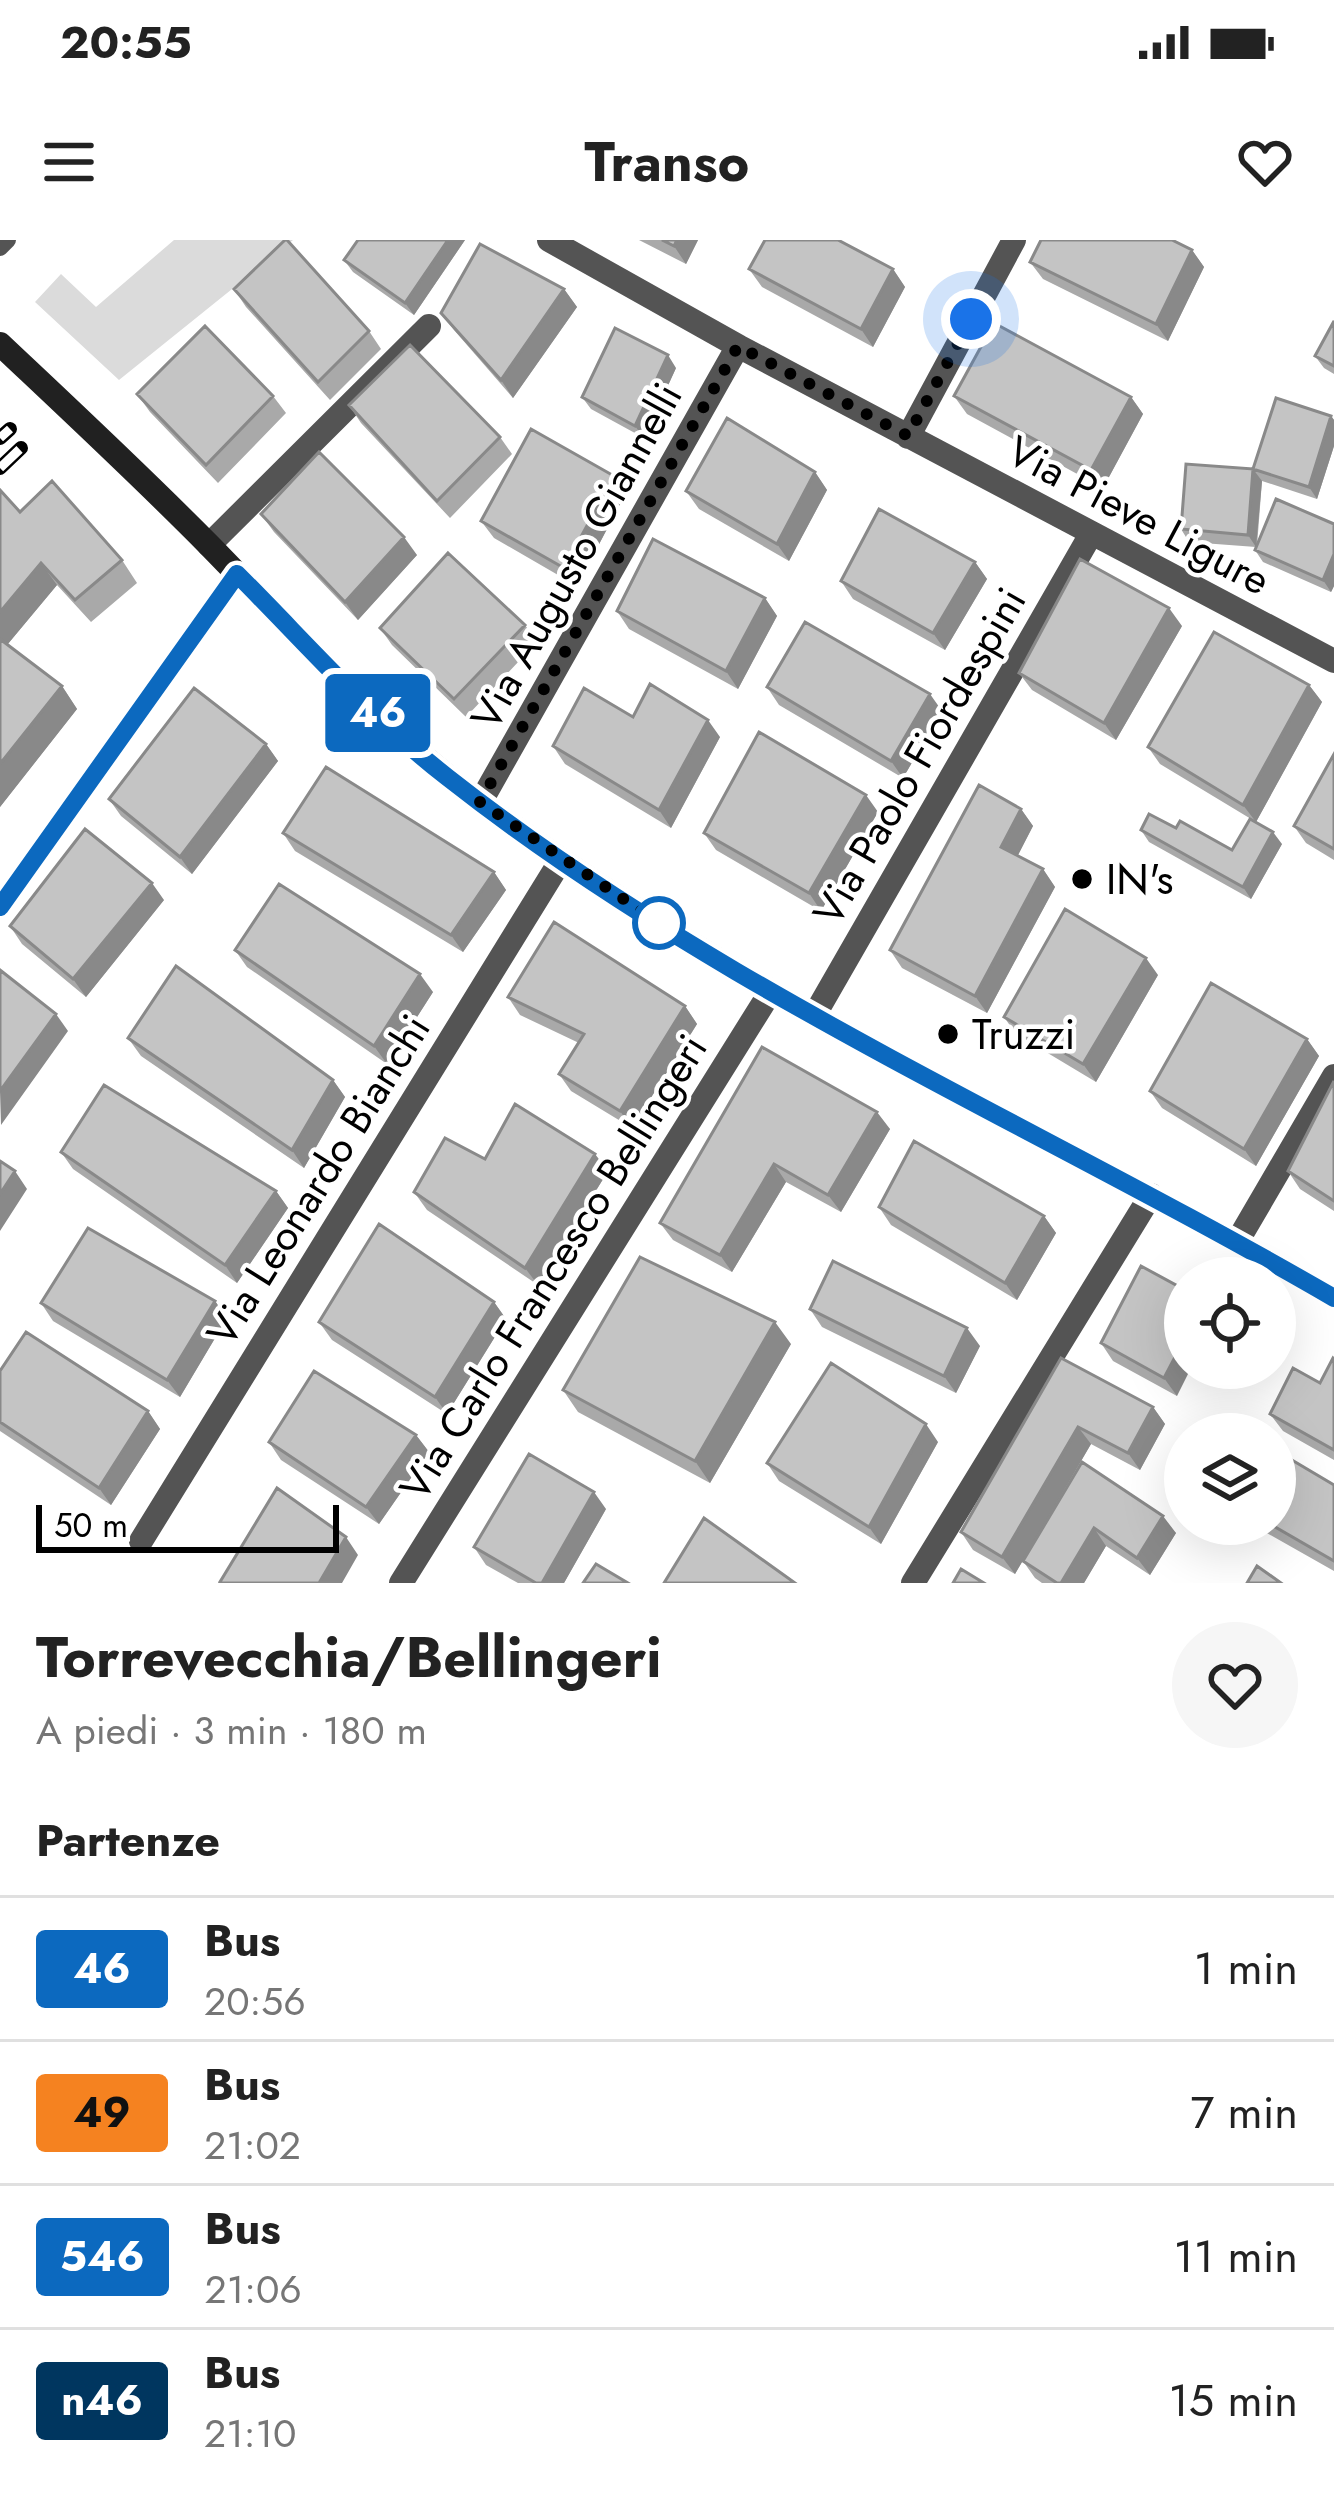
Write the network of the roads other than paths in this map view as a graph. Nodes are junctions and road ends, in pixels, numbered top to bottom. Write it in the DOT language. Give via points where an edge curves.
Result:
graph roads {
  1 [pos="8,240"];
  2 [pos="549,240"];
  3 [pos="1014,240"];
  4 [pos="0,247"];
  5 [pos="429,326"];
  6 [pos="1,346"];
  7 [pos="738,346"];
  8 [pos="908,436"];
  9 [pos="1091,534"];
  10 [pos="209,545"];
  11 [pos="237,574"];
  12 [pos="1334,661"];
  13 [pos="480,802"];
  14 [pos="561,860"];
  15 [pos="0,907"];
  16 [pos="771,991"];
  17 [pos="814,1016"];
  18 [pos="1334,1076"];
  19 [pos="1151,1195"];
  20 [pos="1237,1242"];
  21 [pos="1334,1298"];
  22 [pos="141,1540"];
  23 [pos="401,1583"];
  24 [pos="913,1583"];
  1 -- 4 [label="lane"];
  2 -- 7 [label="street, Via Pieve Ligure"];
  3 -- 8 [label="street"];
  5 -- 10 [label="street"];
  6 -- 10 [label="main road"];
  7 -- 8 [label="street, Via Pieve Ligure"];
  7 -- 13 [label="street, Via Augusto Giannelli"];
  8 -- 9 [label="street, Via Pieve Ligure"];
  9 -- 12 [label="street, Via Pieve Ligure"];
  9 -- 17 [label="street, Via Paolo Fiordespini"];
  10 -- 11 [label="main road"];
  11 -- 13 [label="main road" via="416,751"];
  11 -- 15 [label="street"];
  13 -- 14 [label="main road"];
  14 -- 16 [label="main road"];
  14 -- 22 [label="street, Via Leonardo Bianchi"];
  16 -- 17 [label="main road"];
  16 -- 23 [label="street, Via Carlo Francesco Bellingeri"];
  17 -- 19 [label="main road"];
  18 -- 20 [label="street"];
  19 -- 20 [label="main road"];
  19 -- 24 [label="street"];
  20 -- 21 [label="main road"];
}
